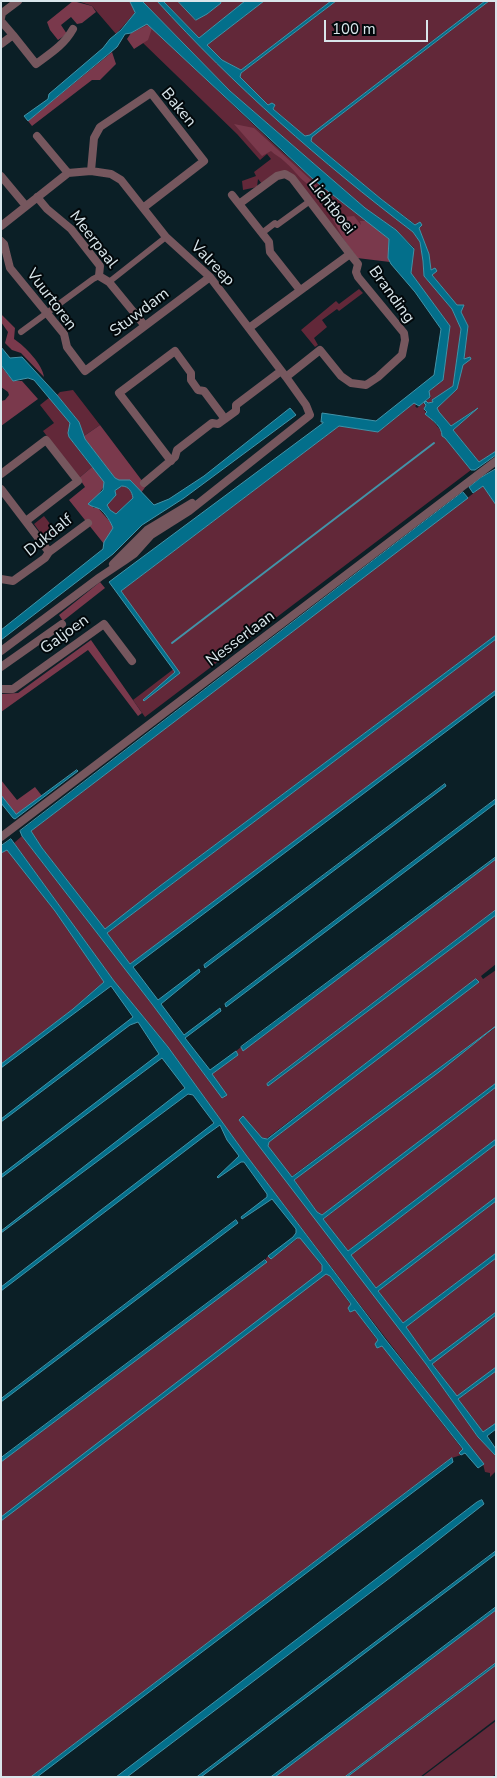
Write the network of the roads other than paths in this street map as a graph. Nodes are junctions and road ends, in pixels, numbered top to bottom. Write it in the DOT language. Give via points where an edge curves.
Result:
graph roads {
  1 [pos="18,1"];
  2 [pos="2,16"];
  3 [pos="73,29"];
  4 [pos="13,35"];
  5 [pos="1,44"];
  6 [pos="37,136"];
  7 [pos="91,171"];
  8 [pos="68,173"];
  9 [pos="1,176"];
  10 [pos="232,195"];
  11 [pos="37,197"];
  12 [pos="310,201"];
  13 [pos="240,204"];
  14 [pos="26,206"];
  15 [pos="143,208"];
  16 [pos="1,226"];
  17 [pos="262,234"];
  18 [pos="166,237"];
  19 [pos="1,241"];
  20 [pos="350,254"];
  21 [pos="99,276"];
  22 [pos="210,277"];
  23 [pos="109,282"];
  24 [pos="300,290"];
  25 [pos="47,312"];
  26 [pos="145,326"];
  27 [pos="249,328"];
  28 [pos="21,332"];
  29 [pos="85,372"];
  30 [pos="283,374"];
  31 [pos="310,416"];
  32 [pos="225,418"];
  33 [pos="171,461"];
  34 [pos="496,461"];
  35 [pos="1,474"];
  36 [pos="144,483"];
  37 [pos="1,489"];
  38 [pos="26,521"];
  39 [pos="88,523"];
  40 [pos="49,552"];
  41 [pos="1,578"];
  42 [pos="62,624"];
  43 [pos="1,651"];
  44 [pos="132,661"];
  45 [pos="1,667"];
  46 [pos="1,689"];
  47 [pos="1,837"];
  1 -- 2 [label="street"];
  2 -- 4 [label="street"];
  3 -- 4 [label="street" via="67,40 36,64"];
  4 -- 5 [label="street"];
  6 -- 8 [label="street"];
  7 -- 8 [label="street, Valreep"];
  7 -- 15 [label="street, Valreep" via="111,174 122,180"];
  7 -- 15 [label="street, Baken" via="94,138 100,127 151,93 204,161"];
  8 -- 11 [label="street"];
  9 -- 14 [label="street"];
  10 -- 13 [label="street"];
  11 -- 14 [label="street"];
  11 -- 21 [label="street, Meerpaal" via="71,229 100,266"];
  12 -- 13 [label="street, Lichtboei" via="285,174 277,176"];
  12 -- 17 [label="street"];
  12 -- 20 [label="street, Lichtboei"];
  13 -- 17 [label="street"];
  14 -- 16 [label="street"];
  15 -- 18 [label="street, Valreep"];
  17 -- 24 [label="street" via="269,242 270,252"];
  18 -- 22 [label="street, Valreep"];
  18 -- 23 [label="street"];
  19 -- 25 [label="street, Vuurtoren" via="10,268"];
  20 -- 24 [label="street, Lichtboei"];
  20 -- 30 [label="street, Branding" via="358,264 358,277 404,333 402,355 366,385 351,383 341,376 320,350"];
  21 -- 23 [label="street, Meerpaal"];
  21 -- 25 [label="street"];
  22 -- 26 [label="street, Stuwdam"];
  22 -- 27 [label="street, Valreep"];
  23 -- 26 [label="street, Meerpaal"];
  24 -- 27 [label="street, Lichtboei"];
  25 -- 28 [label="street"];
  25 -- 29 [label="street, Vuurtoren" via="64,334 67,347"];
  26 -- 29 [label="street, Stuwdam"];
  27 -- 30 [label="street, Valreep"];
  30 -- 31 [label="street, Valreep" via="306,405"];
  30 -- 32 [label="street" via="236,405 236,411"];
  31 -- 43 [label="street, Galjoen" via="215,489 147,530 100,577"];
  32 -- 33 [label="street" via="218,424 212,423 177,450"];
  32 -- 33 [label="street" via="204,391 198,390 191,380 191,373 175,351 119,393"];
  33 -- 36 [label="street"];
  34 -- 47 [label="street, Nesserlaan"];
  35 -- 38 [label="street" via="46,440 78,481"];
  37 -- 38 [label="street"];
  38 -- 40 [label="street"];
  39 -- 40 [label="street, Dukdalf"];
  40 -- 41 [label="street, Dukdalf" via="12,581"];
  42 -- 45 [label="street, Galjoen"];
  44 -- 46 [label="street, Galjoen" via="104,624 13,689"];
}
